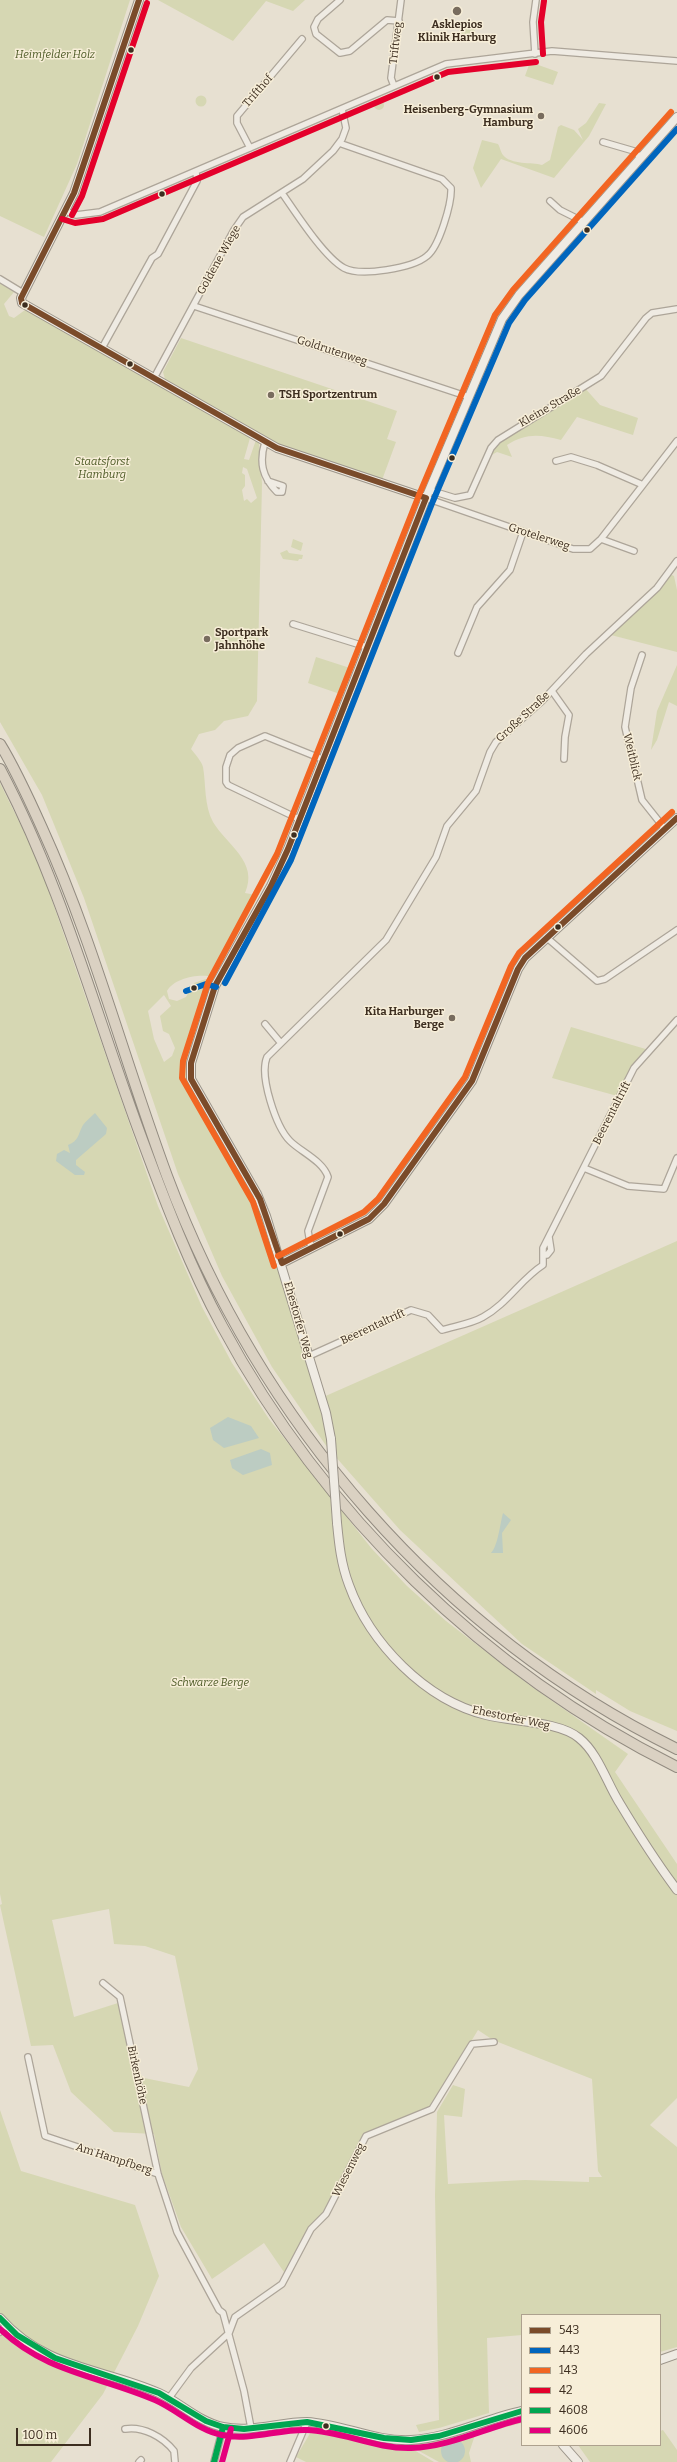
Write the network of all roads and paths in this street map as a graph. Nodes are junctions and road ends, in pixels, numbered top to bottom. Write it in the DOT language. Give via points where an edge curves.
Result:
graph roads {
  1 [pos="139,0"];
  2 [pos="340,0"];
  3 [pos="401,0"];
  4 [pos="536,0"];
  5 [pos="399,21"];
  6 [pos="302,39"];
  7 [pos="535,54"];
  8 [pos="677,60"];
  9 [pos="394,86"];
  10 [pos="342,109"];
  11 [pos="677,117"];
  12 [pos="603,142"];
  13 [pos="339,143"];
  14 [pos="250,148"];
  15 [pos="641,158"];
  16 [pos="196,172"];
  17 [pos="282,193"];
  18 [pos="550,201"];
  19 [pos="65,211"];
  20 [pos="584,222"];
  21 [pos="0,279"];
  22 [pos="23,293"];
  23 [pos="194,306"];
  24 [pos="677,309"];
  25 [pos="102,348"];
  26 [pos="154,378"];
  27 [pos="469,397"];
  28 [pos="677,441"];
  29 [pos="266,442"];
  30 [pos="556,461"];
  31 [pos="268,481"];
  32 [pos="643,485"];
  33 [pos="427,494"];
  34 [pos="523,532"];
  35 [pos="601,539"];
  36 [pos="634,551"];
  37 [pos="677,561"];
  38 [pos="293,624"];
  39 [pos="368,647"];
  40 [pos="458,653"];
  41 [pos="642,655"];
  42 [pos="552,691"];
  43 [pos="0,744"];
  44 [pos="322,759"];
  45 [pos="564,759"];
  46 [pos="0,769"];
  47 [pos="677,818"];
  48 [pos="299,819"];
  49 [pos="665,829"];
  50 [pos="677,930"];
  51 [pos="546,937"];
  52 [pos="677,1020"];
  53 [pos="265,1024"];
  54 [pos="280,1042"];
  55 [pos="677,1158"];
  56 [pos="584,1168"];
  57 [pos="311,1248"];
  58 [pos="282,1263"];
  59 [pos="309,1356"];
  60 [pos="677,1749"];
  61 [pos="677,1767"];
  62 [pos="677,1890"];
  63 [pos="103,1983"];
  64 [pos="494,2042"];
  65 [pos="28,2057"];
  66 [pos="158,2174"];
  67 [pos="0,2318"];
  68 [pos="6,2325"];
  69 [pos="0,2332"];
  70 [pos="229,2333"];
  71 [pos="677,2354"];
  72 [pos="661,2360"];
  73 [pos="169,2398"];
  74 [pos="521,2412"];
  75 [pos="307,2422"];
  76 [pos="223,2427"];
  77 [pos="251,2428"];
  78 [pos="125,2429"];
  79 [pos="564,2446"];
  80 [pos="175,2462"];
  81 [pos="214,2462"];
  82 [pos="290,2462"];
  83 [pos="578,2462"];
  1 -- 19 [label="main road" via="74,193"];
  2 -- 5 [label="street" via="314,27 316,34 340,53 350,51 387,20"];
  3 -- 5 [label="street, Triftweg"];
  4 -- 7 [label="street" via="533,22"];
  5 -- 9 [label="street, Triftweg" via="391,78"];
  6 -- 14 [label="street, Trifthof" via="237,116 237,123"];
  7 -- 8 [label="street" via="552,51"];
  7 -- 9 [label="street" via="452,63"];
  9 -- 10 [label="street"];
  10 -- 13 [label="street, Goldene Wiege" via="346,125"];
  10 -- 14 [label="street"];
  11 -- 15 [label="main road, Ehestorfer Weg"];
  12 -- 15 [label="street" via="634,151"];
  13 -- 17 [label="street, Goldene Wiege" via="311,172"];
  13 -- 17 [label="street" via="442,179 451,188 450,202 438,236 427,256 367,273 344,268 328,253"];
  14 -- 16 [label="street"];
  15 -- 20 [label="main road, Ehestorfer Weg"];
  16 -- 19 [label="street" via="100,212 76,215"];
  16 -- 25 [label="street" via="198,181"];
  17 -- 23 [label="street, Goldene Wiege" via="244,217 234,230"];
  18 -- 20 [label="street" via="560,210"];
  19 -- 22 [label="main road"];
  20 -- 27 [label="main road, Ehestorfer Weg" via="508,308"];
  21 -- 22 [label="street"];
  22 -- 25 [label="main road" via="20,299 22,303"];
  23 -- 26 [label="street, Goldene Wiege"];
  23 -- 27 [label="street, Goldrutenweg"];
  24 -- 33 [label="street, Kleine Straße" via="652,313 601,376 498,440 491,448 470,494 455,498"];
  25 -- 26 [label="main road"];
  26 -- 29 [label="main road"];
  27 -- 33 [label="main road, Ehestorfer Weg"];
  28 -- 32 [label="street, Grotelerweg"];
  29 -- 31 [label="street" via="262,463 264,476"];
  29 -- 33 [label="main road" via="277,448"];
  30 -- 32 [label="street" via="571,457"];
  32 -- 35 [label="street, Grotelerweg"];
  33 -- 34 [label="street, Grotelerweg"];
  33 -- 39 [label="main road, Ehestorfer Weg"];
  34 -- 35 [label="street, Grotelerweg" via="584,551 595,547"];
  34 -- 40 [label="street" via="510,570 477,607"];
  35 -- 36 [label="street"];
  37 -- 42 [label="street, Große Straße" via="657,588 586,654"];
  38 -- 39 [label="street"];
  39 -- 44 [label="main road, Ehestorfer Weg"];
  41 -- 49 [label="street, Weitblick" via="631,688 624,726 642,800"];
  42 -- 45 [label="street" via="570,715"];
  42 -- 54 [label="street, Große Straße" via="493,745 476,791 447,826 436,857 382,946"];
  43 -- 60 [label="highway" via="30,801 67,886 168,1178 190,1232 231,1317 277,1393 342,1482 401,1547 455,1599 498,1636 554,1677 616,1717"];
  44 -- 48 [label="main road, Ehestorfer Weg"];
  44 -- 48 [label="street" via="265,736 236,749 227,761 228,785"];
  46 -- 61 [label="highway" via="43,858 74,939 141,1139 179,1236 248,1372 290,1436 369,1532 412,1578 452,1614 572,1708"];
  47 -- 49 [label="main road"];
  48 -- 58 [label="main road, Ehestorfer Weg" via="274,880 215,986 189,1069 193,1083 260,1199"];
  49 -- 51 [label="main road"];
  50 -- 51 [label="street" via="605,979 597,981"];
  51 -- 57 [label="main road" via="529,953 518,969 472,1081 384,1204 369,1219"];
  52 -- 56 [label="street, Beerentaltrift" via="634,1068"];
  53 -- 54 [label="street"];
  54 -- 57 [label="street, Große Straße" via="266,1060 264,1074 268,1092 286,1136 323,1168 328,1177 308,1231"];
  55 -- 56 [label="street" via="664,1189 628,1186"];
  56 -- 59 [label="street, Beerentaltrift" via="549,1237 551,1250 548,1255 544,1255 543,1265 533,1271 500,1305 476,1320 442,1330 428,1315 411,1310"];
  57 -- 58 [label="main road"];
  58 -- 59 [label="main road, Ehestorfer Weg"];
  59 -- 62 [label="main road, Ehestorfer Weg, bridge" via="331,1439 341,1559 357,1605 380,1640 410,1671 440,1695 488,1716 560,1729 580,1738 618,1802"];
  63 -- 66 [label="street, Birkenhöhe" via="120,1997"];
  64 -- 70 [label="street, Wiesenweg" via="472,2044 432,2109 366,2136 326,2214 311,2229 282,2284 235,2317"];
  65 -- 66 [label="street, Am Hampfberg" via="45,2136"];
  66 -- 70 [label="street, Am Hampfberg" via="176,2232 223,2314"];
  67 -- 68 [label="main road"];
  68 -- 69 [label="street"];
  68 -- 73 [label="main road" via="31,2346 61,2361 144,2387"];
  70 -- 73 [label="street" via="191,2368"];
  70 -- 77 [label="street, Am Hampfberg"];
  71 -- 72 [label="main road"];
  73 -- 76 [label="main road" via="196,2416"];
  74 -- 75 [label="main road" via="446,2434 411,2440 378,2438"];
  75 -- 77 [label="main road"];
  75 -- 82 [label="street"];
  76 -- 77 [label="main road"];
  76 -- 81 [label="street"];
  78 -- 80 [label="street" via="138,2427 157,2437 174,2451"];
  79 -- 83 [label="main road"];
}
